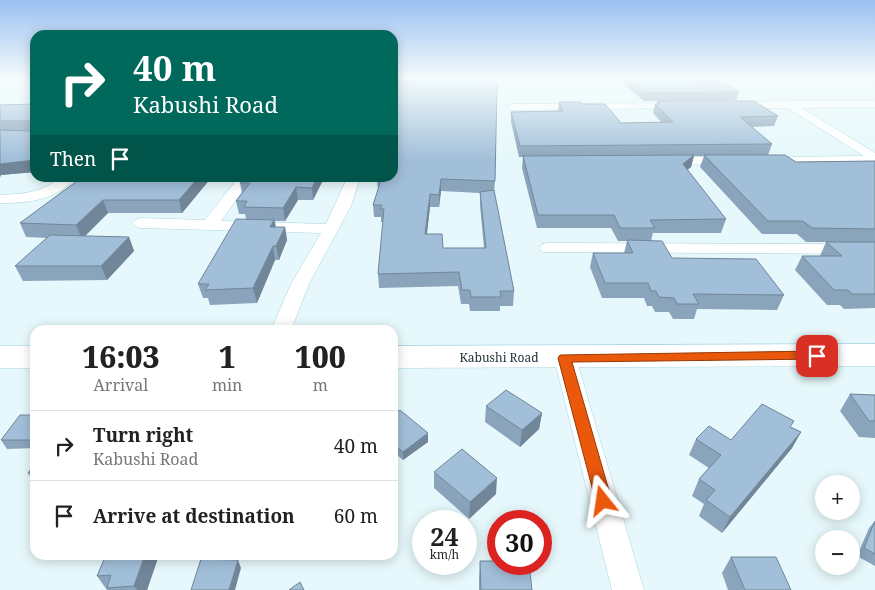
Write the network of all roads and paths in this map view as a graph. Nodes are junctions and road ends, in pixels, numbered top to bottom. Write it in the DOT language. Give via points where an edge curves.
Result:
graph roads {
  1 [pos="687,106"];
  2 [pos="725,106"];
  3 [pos="740,106"];
  4 [pos="791,106"];
  5 [pos="512,107"];
  6 [pos="875,159"];
  7 [pos="649,161"];
  8 [pos="738,161"];
  9 [pos="757,161"];
  10 [pos="63,182"];
  11 [pos="242,182"];
  12 [pos="352,182"];
  13 [pos="0,199"];
  14 [pos="140,223"];
  15 [pos="210,225"];
  16 [pos="332,229"];
  17 [pos="548,248"];
  18 [pos="875,248"];
  19 [pos="283,325"];
  20 [pos="875,355"];
  21 [pos="0,357"];
  22 [pos="30,357"];
  23 [pos="398,357"];
  24 [pos="565,358"];
  25 [pos="628,590"];
  1 -- 5 [label="street"];
  2 -- 3 [label="street"];
  4 -- 6 [label="street"];
  6 -- 9 [label="street"];
  7 -- 8 [label="street"];
  10 -- 13 [label="street" via="44,194"];
  11 -- 15 [label="street"];
  12 -- 16 [label="street"];
  14 -- 15 [label="street"];
  15 -- 16 [label="street"];
  16 -- 19 [label="street" via="299,286"];
  17 -- 18 [label="street"];
  20 -- 24 [label="main road, Kabushi Road"];
  21 -- 22 [label="main road"];
  23 -- 24 [label="main road, Kabushi Road"];
  24 -- 25 [label="street"];
}
